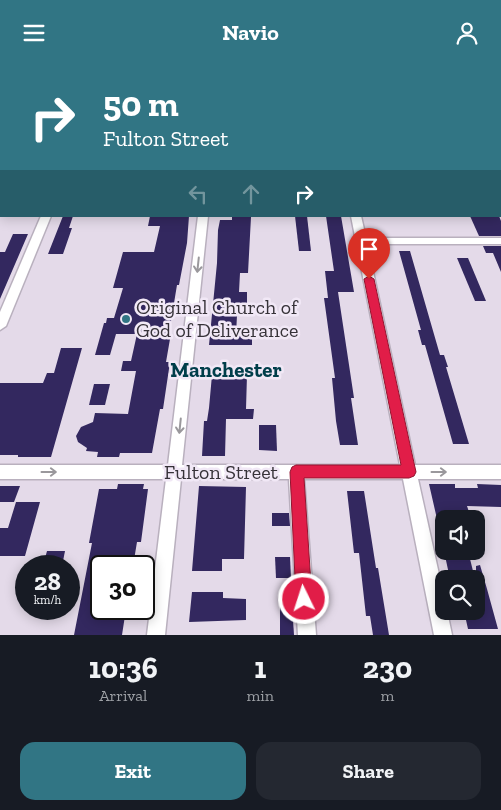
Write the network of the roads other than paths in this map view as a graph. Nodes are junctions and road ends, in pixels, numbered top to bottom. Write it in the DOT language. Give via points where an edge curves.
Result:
graph roads {
  1 [pos="46,217"];
  2 [pos="203,217"];
  3 [pos="356,217"];
  4 [pos="361,241"];
  5 [pos="501,241"];
  6 [pos="0,326"];
  7 [pos="0,472"];
  8 [pos="174,472"];
  9 [pos="296,472"];
  10 [pos="409,472"];
  11 [pos="501,472"];
  12 [pos="156,635"];
  13 [pos="306,635"];
  14 [pos="443,635"];
  1 -- 6 [label="street"];
  2 -- 8 [label="street, one-way"];
  3 -- 4 [label="street"];
  4 -- 5 [label="street"];
  4 -- 10 [label="street"];
  7 -- 8 [label="street, Fulton Street, one-way"];
  8 -- 9 [label="street, Fulton Street"];
  8 -- 12 [label="street"];
  9 -- 10 [label="street, Fulton Street"];
  9 -- 13 [label="street"];
  10 -- 11 [label="street, Fulton Street, one-way"];
  10 -- 14 [label="street"];
}
